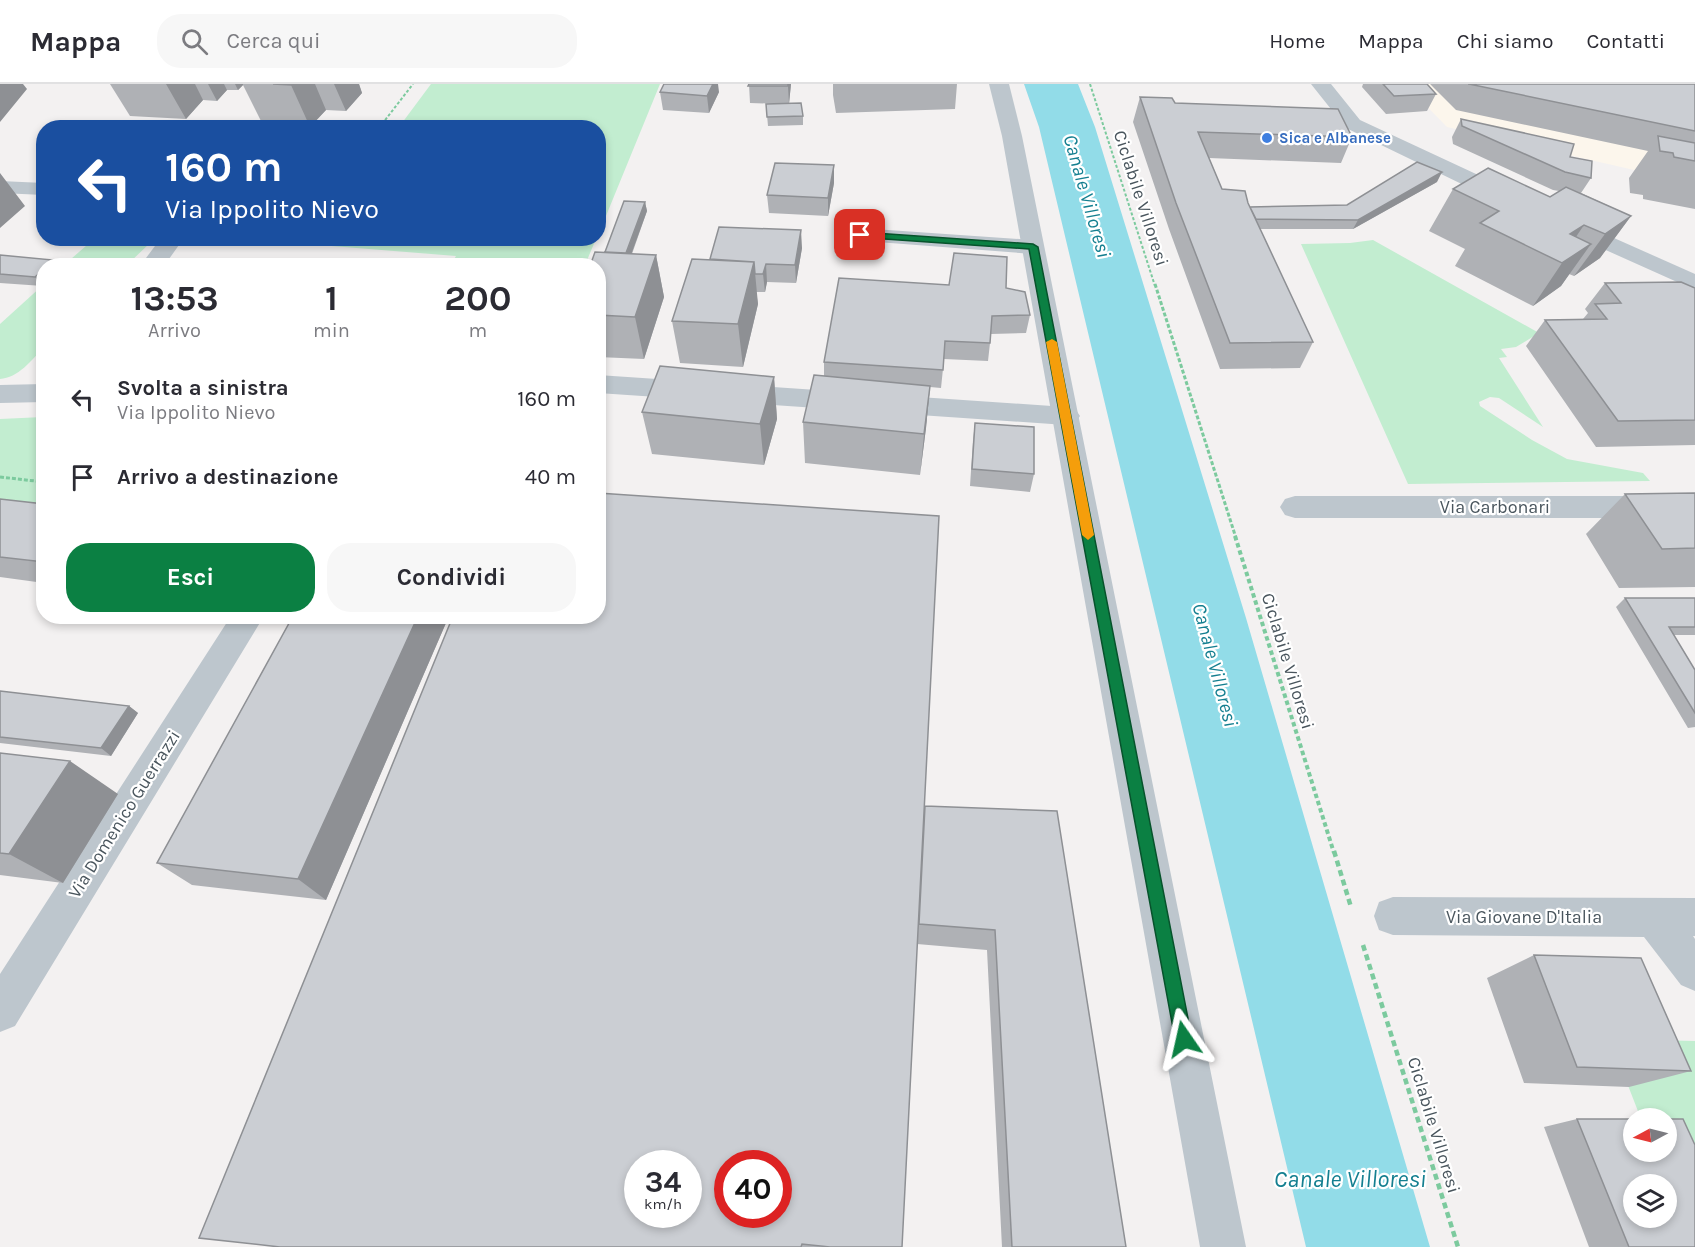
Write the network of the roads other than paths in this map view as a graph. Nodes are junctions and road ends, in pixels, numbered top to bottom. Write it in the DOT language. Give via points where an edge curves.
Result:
graph roads {
  1 [pos="999,84"];
  2 [pos="1321,84"];
  3 [pos="0,187"];
  4 [pos="36,189"];
  5 [pos="1525,205"];
  6 [pos="1546,215"];
  7 [pos="860,235"];
  8 [pos="168,246"];
  9 [pos="1033,247"];
  10 [pos="158,258"];
  11 [pos="1695,283"];
  12 [pos="36,381"];
  13 [pos="606,385"];
  14 [pos="22,394"];
  15 [pos="1066,416"];
  16 [pos="1295,507"];
  17 [pos="1695,507"];
  18 [pos="243,624"];
  19 [pos="1393,916"];
  20 [pos="1695,917"];
  21 [pos="1654,918"];
  22 [pos="1695,971"];
  23 [pos="4,996"];
  24 [pos="1223,1247"];
  1 -- 9 [label="street"];
  2 -- 5 [label="street" via="1353,124"];
  3 -- 4 [label="street"];
  6 -- 11 [label="street"];
  7 -- 9 [label="street"];
  8 -- 10 [label="street"];
  9 -- 15 [label="street"];
  12 -- 14 [label="street"];
  13 -- 15 [label="street"];
  15 -- 24 [label="street"];
  16 -- 17 [label="street, Via Carbonari"];
  18 -- 23 [label="street, Via Domenico Guerrazzi"];
  19 -- 21 [label="street, Via Giovane D'Italia"];
  20 -- 21 [label="street, Via Giovane D'Italia"];
  21 -- 22 [label="street"];
}
